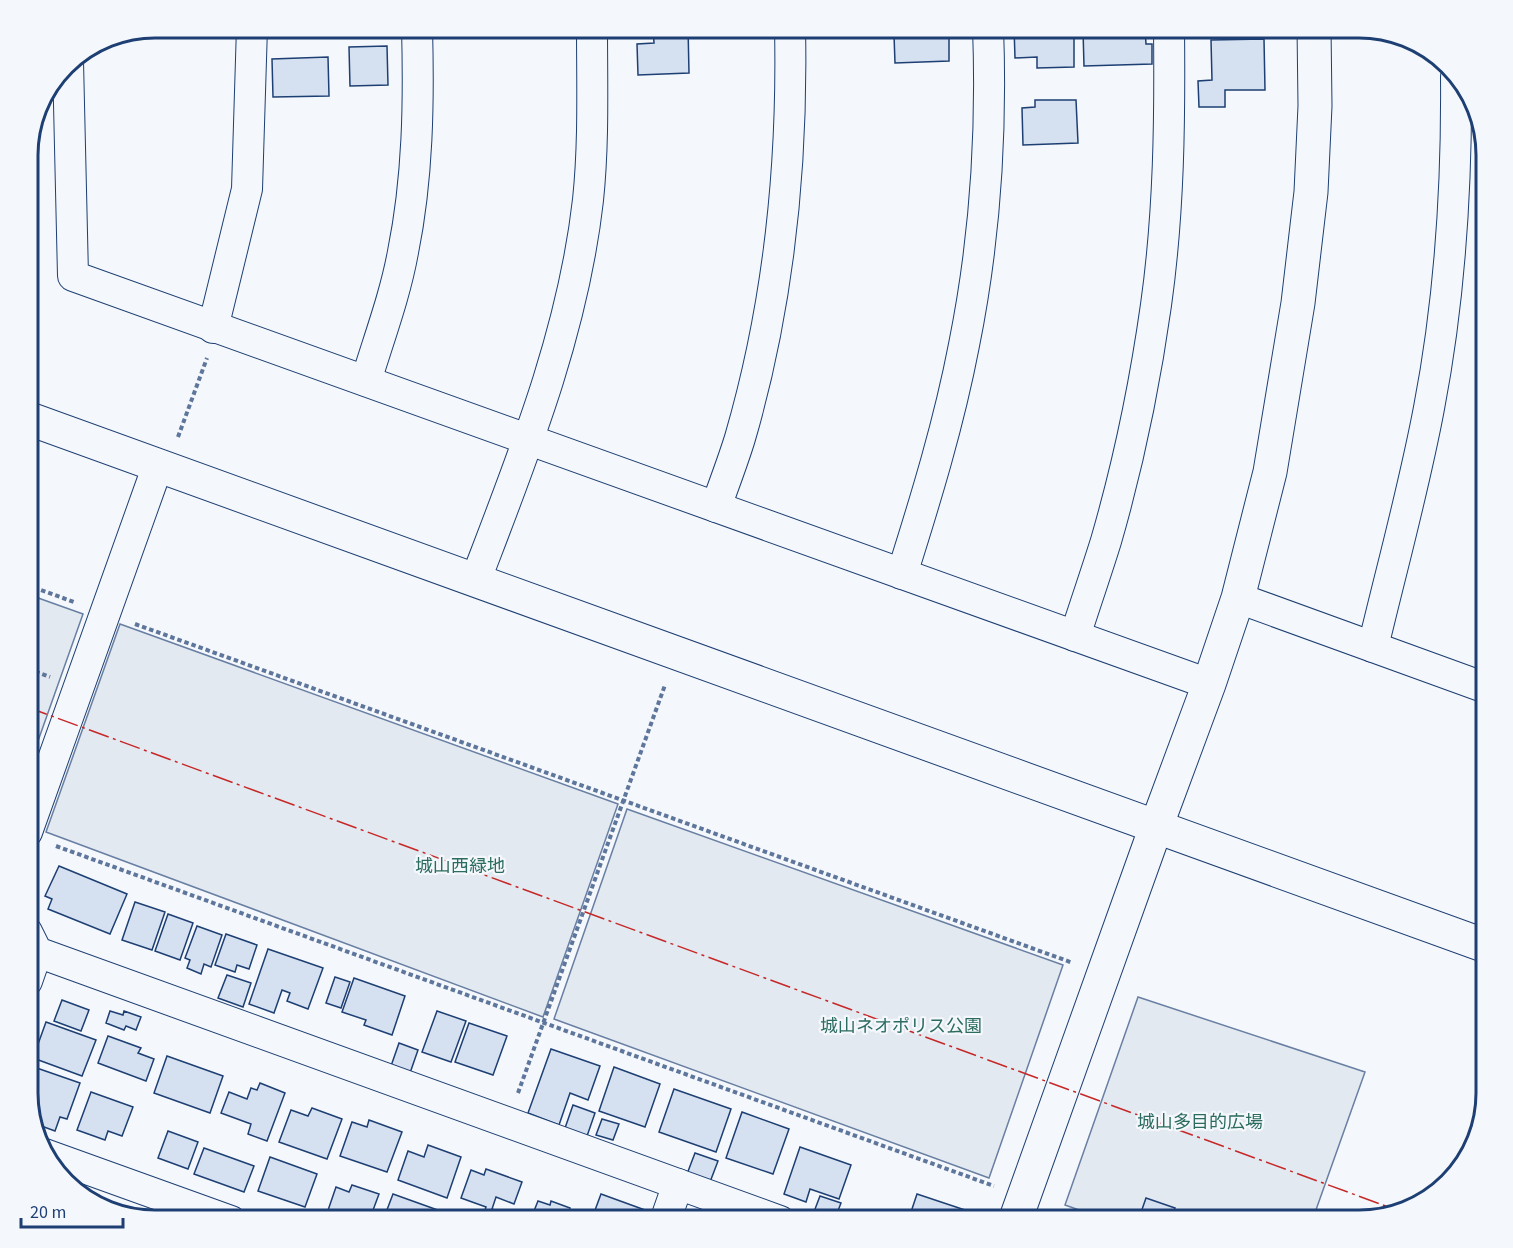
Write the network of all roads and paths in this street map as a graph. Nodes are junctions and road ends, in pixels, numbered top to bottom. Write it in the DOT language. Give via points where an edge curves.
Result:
graph roads {
  1 [pos="252,38"];
  2 [pos="417,38"];
  3 [pos="592,38"];
  4 [pos="790,38"];
  5 [pos="988,38"];
  6 [pos="1169,38"];
  7 [pos="1314,38"];
  8 [pos="69,75"];
  9 [pos="1456,90"];
  10 [pos="215,328"];
  11 [pos="366,381"];
  12 [pos="38,422"];
  13 [pos="178,437"];
  14 [pos="529,440"];
  15 [pos="158,465"];
  16 [pos="716,507"];
  17 [pos="902,574"];
  18 [pos="476,579"];
  19 [pos="38,589"];
  20 [pos="1238,598"];
  21 [pos="105,614"];
  22 [pos="1075,636"];
  23 [pos="1372,646"];
  24 [pos="669,676"];
  25 [pos="1209,684"];
  26 [pos="1476,684"];
  27 [pos="625,801"];
  28 [pos="1156,827"];
  29 [pos="39,837"];
  30 [pos="1476,942"];
  31 [pos="38,944"];
  32 [pos="1076,964"];
  33 [pos="544,1023"];
  34 [pos="508,1122"];
  35 [pos="58,1159"];
  36 [pos="678,1184"];
  37 [pos="996,1187"];
  38 [pos="200,1210"];
  39 [pos="669,1210"];
  40 [pos="750,1210"];
  41 [pos="1019,1210"];
  1 -- 10 [label="street" via="247,189"];
  2 -- 11 [label="street" via="417,134 404,252"];
  3 -- 14 [label="street" via="588,200 572,291 553,368"];
  4 -- 16 [label="street" via="789,147 778,257 755,378"];
  5 -- 17 [label="street" via="989,108 982,217 966,333 936,464"];
  6 -- 22 [label="street" via="1167,190 1156,306 1142,388 1106,540"];
  7 -- 20 [label="street" via="1311,192 1298,303 1270,472"];
  8 -- 10 [label="street" via="73,276"];
  9 -- 23 [label="street" via="1456,185 1439,348 1421,448"];
  10 -- 11 [label="street"];
  10 -- 13 [label="path"];
  11 -- 14 [label="street"];
  12 -- 15 [label="street"];
  14 -- 16 [label="street"];
  14 -- 18 [label="street"];
  15 -- 18 [label="street"];
  15 -- 21 [label="street"];
  16 -- 17 [label="street"];
  17 -- 22 [label="street"];
  18 -- 28 [label="street"];
  19 -- 21 [label="path"];
  20 -- 23 [label="street"];
  20 -- 25 [label="street"];
  21 -- 27 [label="path"];
  21 -- 29 [label="street"];
  22 -- 25 [label="street"];
  23 -- 26 [label="street"];
  24 -- 27 [label="path"];
  25 -- 28 [label="street"];
  27 -- 32 [label="path"];
  27 -- 33 [label="path"];
  28 -- 30 [label="street"];
  28 -- 41 [label="street"];
  29 -- 33 [label="path"];
  31 -- 34 [label="street"];
  33 -- 34 [label="path"];
  33 -- 37 [label="path"];
  34 -- 36 [label="street"];
  35 -- 38 [label="street"];
  36 -- 39 [label="street"];
  36 -- 40 [label="street"];
}
